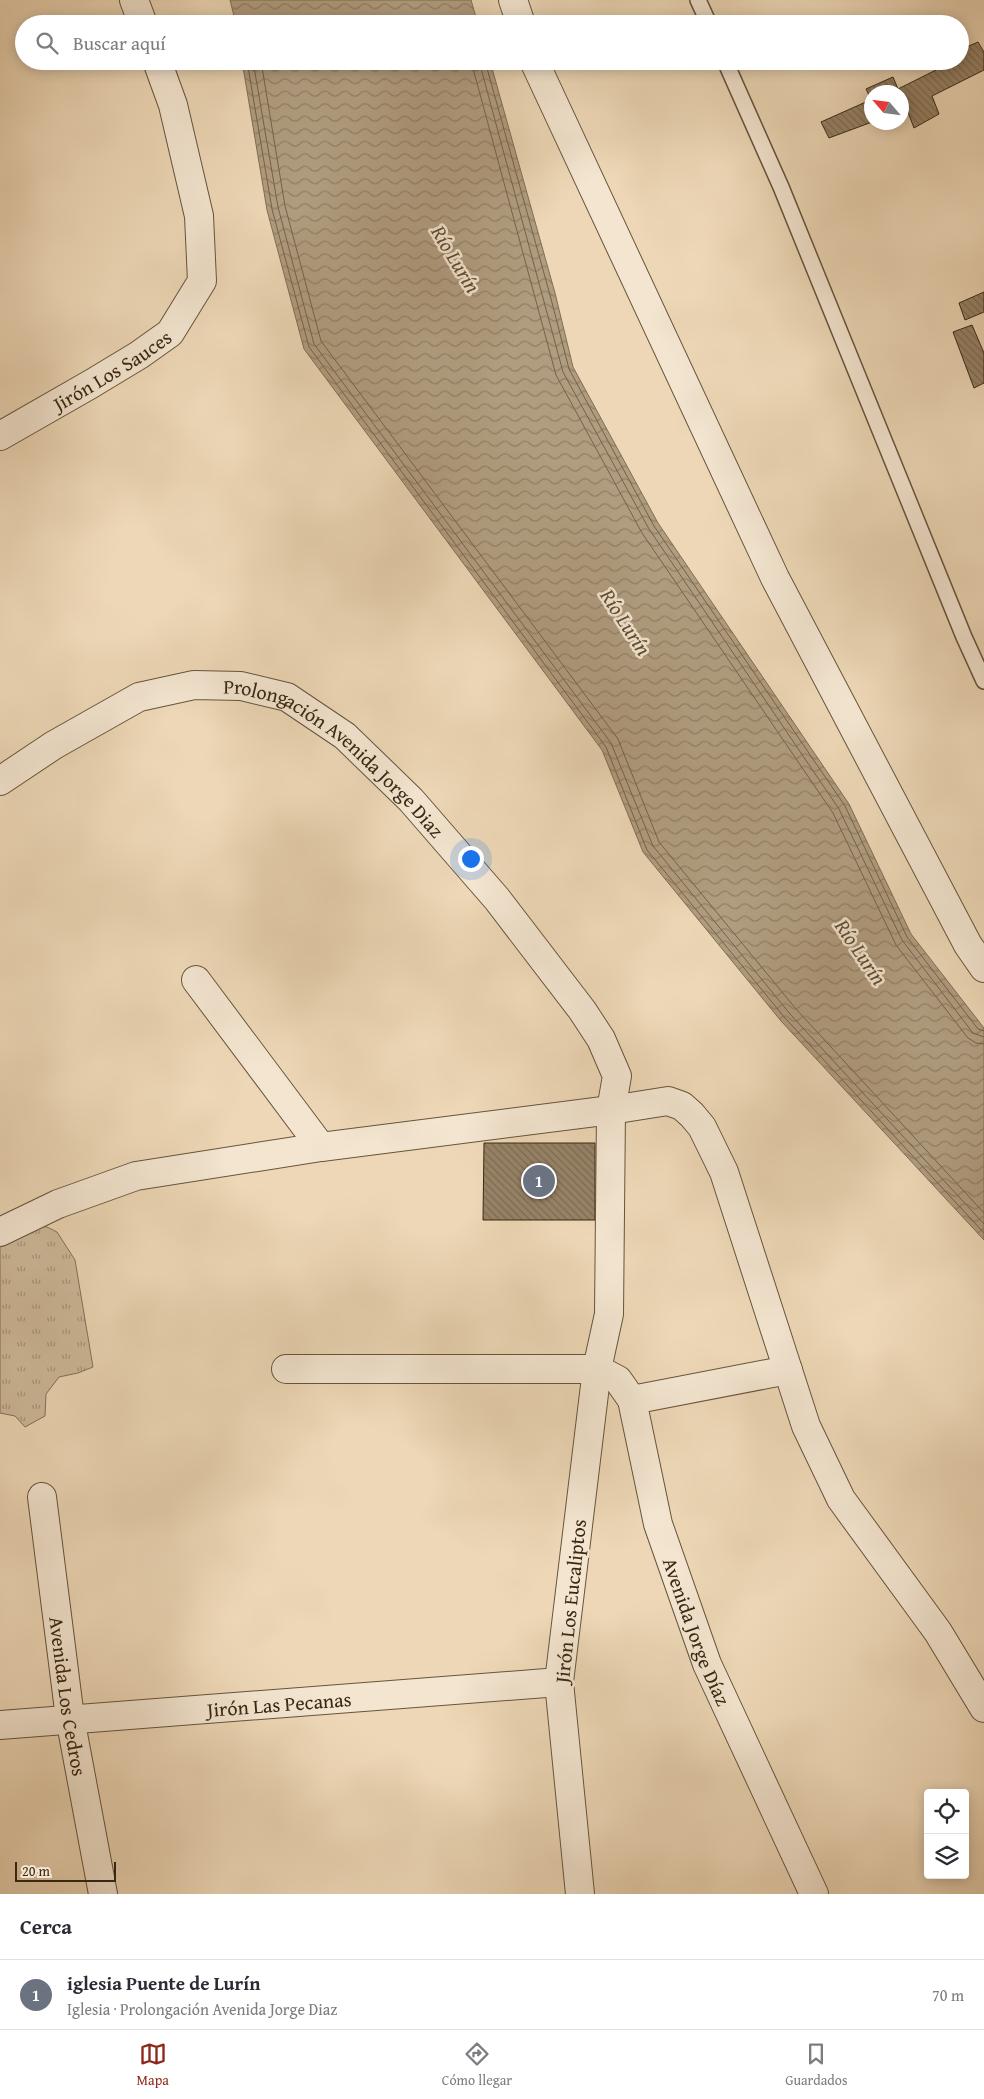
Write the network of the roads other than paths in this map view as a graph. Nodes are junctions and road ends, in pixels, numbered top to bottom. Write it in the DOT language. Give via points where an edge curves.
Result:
graph roads {
  1 [pos="134,0"];
  2 [pos="513,0"];
  3 [pos="698,0"];
  4 [pos="140,15"];
  5 [pos="518,15"];
  6 [pos="705,15"];
  7 [pos="160,70"];
  8 [pos="538,70"];
  9 [pos="729,70"];
  10 [pos="0,436"];
  11 [pos="984,681"];
  12 [pos="0,782"];
  13 [pos="984,968"];
  14 [pos="196,980"];
  15 [pos="611,1110"];
  16 [pos="321,1146"];
  17 [pos="0,1232"];
  18 [pos="286,1369"];
  19 [pos="597,1369"];
  20 [pos="788,1370"];
  21 [pos="632,1400"];
  22 [pos="42,1497"];
  23 [pos="560,1682"];
  24 [pos="984,1708"];
  25 [pos="70,1718"];
  26 [pos="0,1725"];
  27 [pos="103,1894"];
  28 [pos="580,1894"];
  29 [pos="814,1894"];
  1 -- 4 [label="street"];
  2 -- 5 [label="street"];
  3 -- 6 [label="lane"];
  7 -- 10 [label="street, Jirón Los Sauces" via="173,105 199,216 202,282 170,333 139,355"];
  8 -- 13 [label="street" via="775,578 968,945"];
  9 -- 11 [label="lane" via="781,187"];
  12 -- 15 [label="street, Prolongación Avenida Jorge Diaz" via="54,745 139,697 194,685 241,686 287,698 345,736 423,814 496,899 582,1010 600,1039 617,1076"];
  14 -- 16 [label="street"];
  15 -- 16 [label="street"];
  15 -- 19 [label="street, Prolongación Avenida Jorge Diaz" via="609,1314"];
  15 -- 20 [label="street" via="668,1101 682,1106 702,1127 724,1172"];
  16 -- 17 [label="street" via="136,1176 58,1204"];
  18 -- 19 [label="street"];
  19 -- 21 [label="street, Avenida Jorge Díaz" via="618,1380"];
  19 -- 23 [label="street, Jirón Los Eucaliptos"];
  20 -- 21 [label="street"];
  20 -- 24 [label="street" via="806,1426 841,1499 938,1632"];
  21 -- 29 [label="street, Avenida Jorge Díaz" via="658,1524 707,1664"];
  22 -- 25 [label="street, Avenida Los Cedros"];
  23 -- 25 [label="street, Jirón Las Pecanas"];
  23 -- 28 [label="street, Jirón Los Eucaliptos"];
  25 -- 26 [label="street, Jirón Las Pecanas"];
  25 -- 27 [label="street, Avenida Los Cedros"];
}
